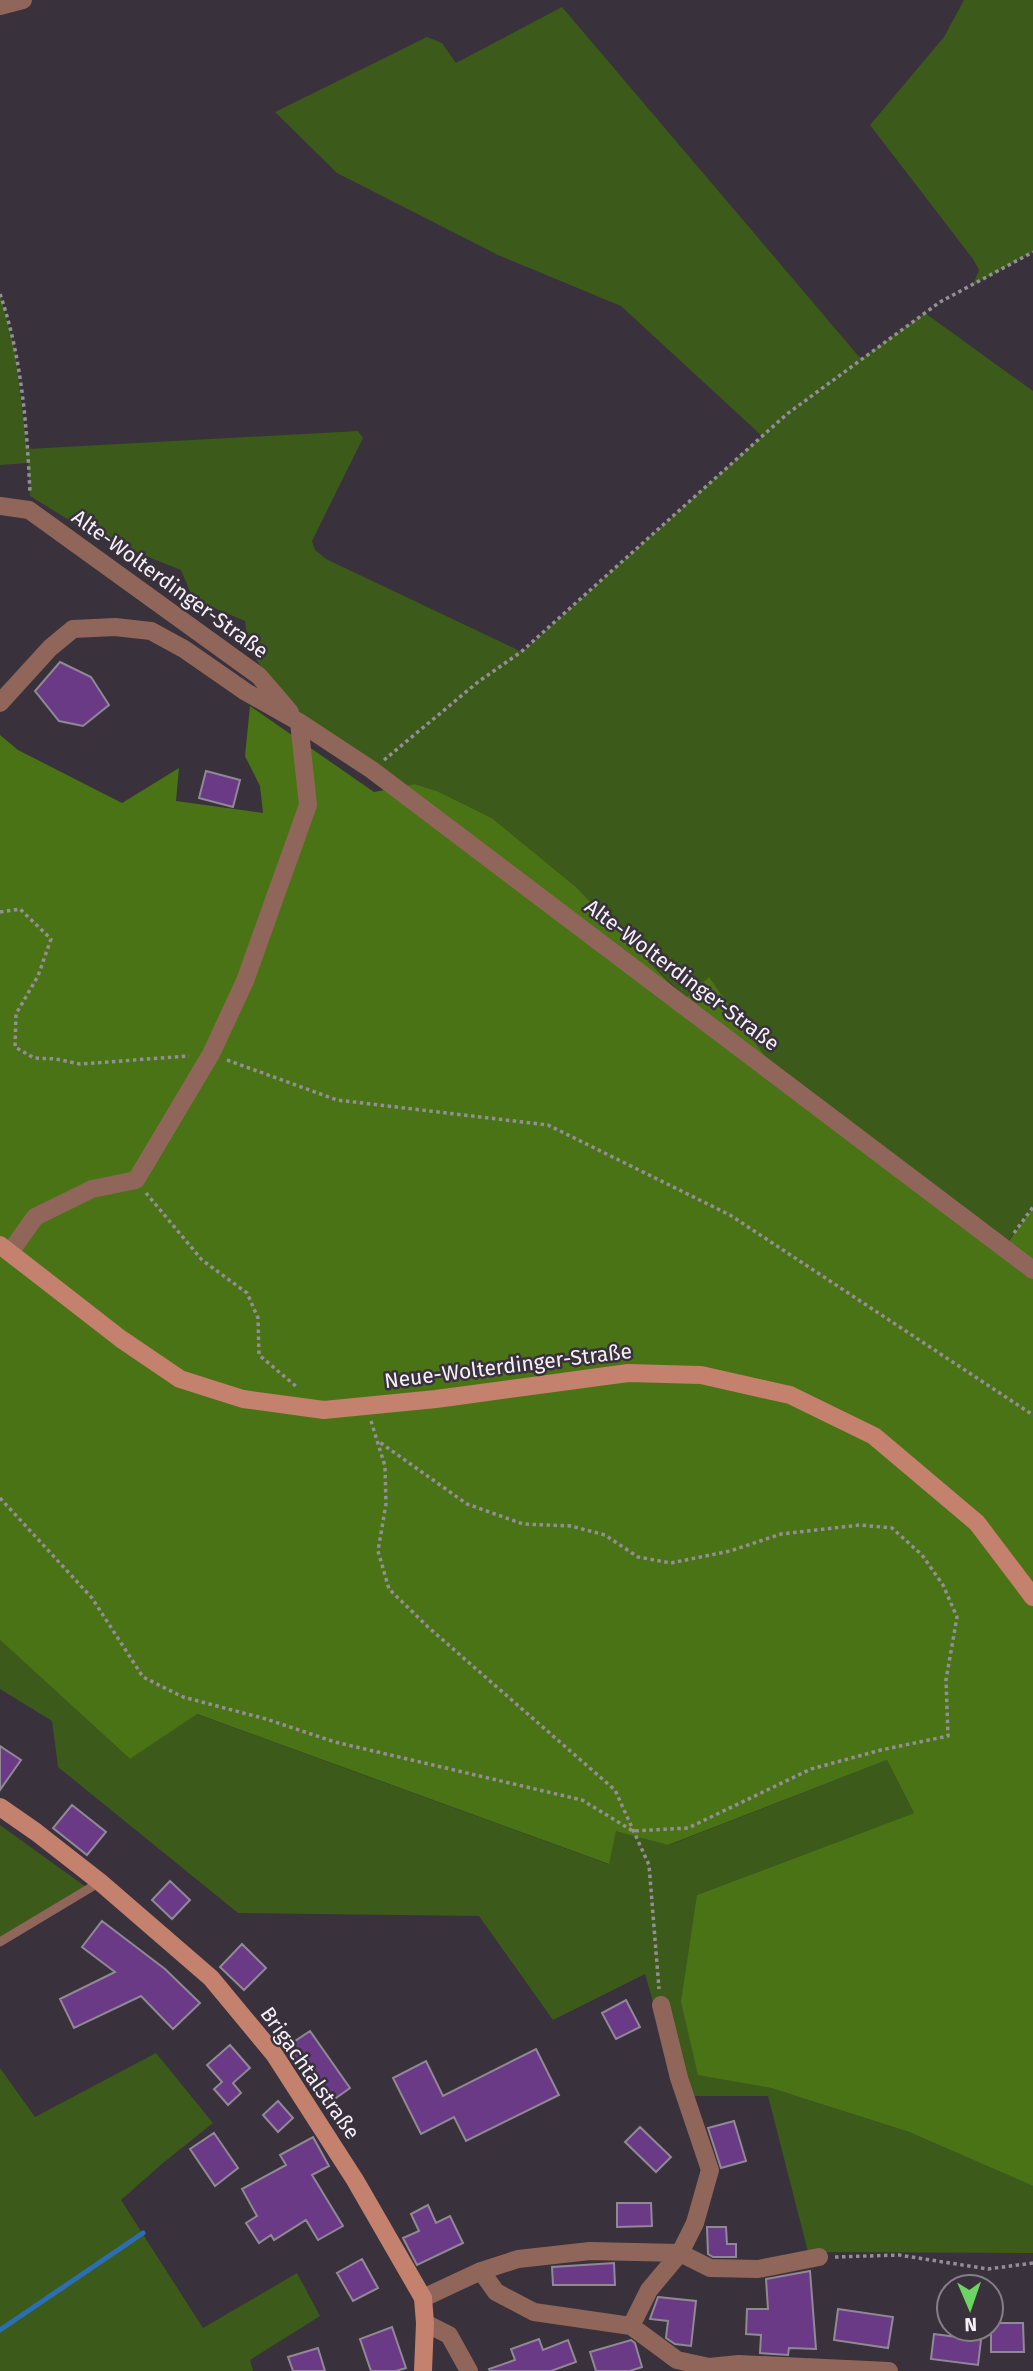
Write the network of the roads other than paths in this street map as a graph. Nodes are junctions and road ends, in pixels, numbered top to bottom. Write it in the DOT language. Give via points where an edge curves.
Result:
graph roads {
  1 [pos="23,0"];
  2 [pos="0,6"];
  3 [pos="0,506"];
  4 [pos="0,703"];
  5 [pos="299,722"];
  6 [pos="6,1248"];
  7 [pos="1033,1270"];
  8 [pos="1033,1597"];
  9 [pos="0,1807"];
  10 [pos="100,1882"];
  11 [pos="0,1942"];
  12 [pos="661,2005"];
  13 [pos="680,2253"];
  14 [pos="819,2257"];
  15 [pos="481,2271"];
  16 [pos="423,2298"];
  17 [pos="425,2323"];
  18 [pos="631,2326"];
  19 [pos="740,2367"];
  20 [pos="423,2371"];
  21 [pos="469,2371"];
  22 [pos="889,2371"];
  1 -- 2 [label="street"];
  3 -- 5 [label="street, Alte-Wolterdinger-Straße" via="29,510 237,660 259,676"];
  4 -- 5 [label="street, Alte-Wolterdinger-Straße" via="73,629 116,627 151,631"];
  5 -- 6 [label="street" via="308,805 245,981 211,1054 136,1180 92,1189 36,1217"];
  5 -- 7 [label="street, Alte-Wolterdinger-Straße" via="372,771"];
  6 -- 8 [label="main road, Neue-Wolterdinger-Straße" via="121,1339 180,1379 243,1399 324,1410 628,1373 701,1375 790,1395 874,1436 977,1523"];
  9 -- 10 [label="main road, Brigachtalstraße"];
  10 -- 11 [label="lane"];
  10 -- 16 [label="main road, Brigachtalstraße" via="211,1978 274,2054"];
  12 -- 13 [label="street" via="679,2078 710,2170 695,2223"];
  13 -- 14 [label="street" via="710,2268 758,2269"];
  13 -- 15 [label="street" via="590,2250 518,2259"];
  13 -- 18 [label="street" via="649,2290"];
  15 -- 16 [label="street"];
  15 -- 18 [label="street" via="496,2292 534,2312"];
  16 -- 17 [label="main road, Brigachtalstraße"];
  17 -- 20 [label="main road, Brigachtalstraße"];
  17 -- 21 [label="street" via="449,2335"];
  18 -- 19 [label="street" via="677,2360"];
  19 -- 22 [label="street"];
}
